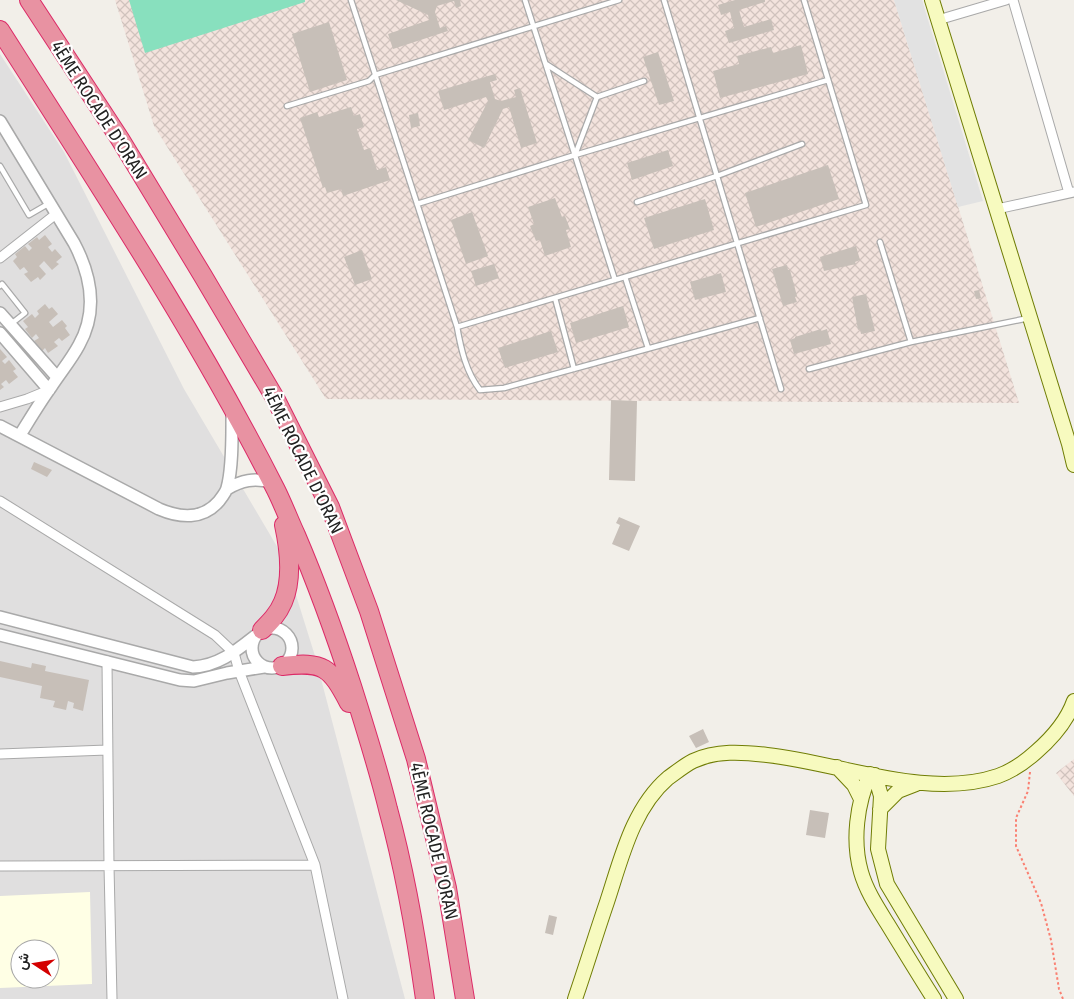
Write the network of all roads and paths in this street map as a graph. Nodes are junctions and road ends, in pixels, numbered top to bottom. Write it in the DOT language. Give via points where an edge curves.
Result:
graph roads {
  1 [pos="29,0"];
  2 [pos="351,0"];
  3 [pos="525,0"];
  4 [pos="619,0"];
  5 [pos="664,0"];
  6 [pos="804,0"];
  7 [pos="932,0"];
  8 [pos="1006,0"];
  9 [pos="1013,0"];
  10 [pos="938,20"];
  11 [pos="534,26"];
  12 [pos="0,30"];
  13 [pos="546,64"];
  14 [pos="375,75"];
  15 [pos="828,80"];
  16 [pos="644,81"];
  17 [pos="598,98"];
  18 [pos="287,106"];
  19 [pos="699,117"];
  20 [pos="0,121"];
  21 [pos="802,144"];
  22 [pos="575,155"];
  23 [pos="0,166"];
  24 [pos="717,176"];
  25 [pos="1072,192"];
  26 [pos="637,202"];
  27 [pos="50,203"];
  28 [pos="417,204"];
  29 [pos="997,209"];
  30 [pos="56,214"];
  31 [pos="880,242"];
  32 [pos="738,243"];
  33 [pos="0,258"];
  34 [pos="625,277"];
  35 [pos="615,280"];
  36 [pos="0,286"];
  37 [pos="555,298"];
  38 [pos="0,313"];
  39 [pos="760,318"];
  40 [pos="1030,318"];
  41 [pos="10,325"];
  42 [pos="457,327"];
  43 [pos="0,333"];
  44 [pos="911,342"];
  45 [pos="648,348"];
  46 [pos="574,368"];
  47 [pos="809,369"];
  48 [pos="57,377"];
  49 [pos="781,389"];
  50 [pos="49,390"];
  51 [pos="232,406"];
  52 [pos="0,407"];
  53 [pos="0,426"];
  54 [pos="20,435"];
  55 [pos="1074,465"];
  56 [pos="274,486"];
  57 [pos="227,489"];
  58 [pos="0,501"];
  59 [pos="0,617"];
  60 [pos="259,634"];
  61 [pos="0,635"];
  62 [pos="234,653"];
  63 [pos="106,661"];
  64 [pos="273,666"];
  65 [pos="239,671"];
  66 [pos="1074,701"];
  67 [pos="370,745"];
  68 [pos="107,750"];
  69 [pos="0,754"];
  70 [pos="1025,762"];
  71 [pos="836,767"];
  72 [pos="873,774"];
  73 [pos="921,783"];
  74 [pos="861,799"];
  75 [pos="880,809"];
  76 [pos="315,865"];
  77 [pos="0,866"];
  78 [pos="109,866"];
  79 [pos="112,999"];
  80 [pos="343,999"];
  81 [pos="425,999"];
  82 [pos="464,999"];
  83 [pos="575,999"];
  84 [pos="934,999"];
  85 [pos="956,999"];
  86 [pos="1062,999"];
  1 -- 82 [label="highway, 4ÈME ROCADE D'ORAN" via="120,139 208,284 275,398 330,507 416,759 447,888"];
  2 -- 14 [label="lane"];
  3 -- 11 [label="lane"];
  4 -- 11 [label="lane"];
  5 -- 19 [label="lane"];
  6 -- 15 [label="lane"];
  7 -- 10 [label="main road"];
  8 -- 10 [label="street"];
  9 -- 25 [label="street"];
  10 -- 29 [label="main road"];
  11 -- 13 [label="lane"];
  11 -- 14 [label="lane"];
  12 -- 51 [label="highway, 4ÈME ROCADE D'ORAN" via="158,280"];
  13 -- 17 [label="lane"];
  13 -- 22 [label="lane"];
  14 -- 18 [label="lane" via="369,81"];
  14 -- 28 [label="lane"];
  15 -- 19 [label="lane"];
  15 -- 32 [label="lane" via="866,205"];
  16 -- 17 [label="lane"];
  17 -- 22 [label="lane"];
  19 -- 22 [label="lane"];
  19 -- 24 [label="lane"];
  20 -- 27 [label="street"];
  21 -- 24 [label="lane"];
  22 -- 28 [label="lane"];
  22 -- 35 [label="lane"];
  23 -- 27 [label="lane" via="30,215"];
  24 -- 26 [label="lane"];
  24 -- 32 [label="lane"];
  25 -- 29 [label="street"];
  27 -- 30 [label="street"];
  28 -- 42 [label="lane"];
  29 -- 40 [label="main road"];
  30 -- 33 [label="street"];
  30 -- 48 [label="street" via="84,262 90,282 91,304 80,344"];
  31 -- 44 [label="lane"];
  32 -- 34 [label="lane"];
  32 -- 39 [label="lane"];
  34 -- 35 [label="lane"];
  34 -- 45 [label="lane"];
  35 -- 37 [label="lane"];
  36 -- 41 [label="lane" via="2,284 25,313"];
  37 -- 42 [label="lane"];
  37 -- 46 [label="lane"];
  38 -- 41 [label="street"];
  39 -- 45 [label="lane"];
  39 -- 49 [label="lane"];
  40 -- 44 [label="lane"];
  40 -- 55 [label="main road"];
  41 -- 48 [label="street"];
  42 -- 46 [label="lane" via="461,350 472,380 480,390 504,388"];
  43 -- 50 [label="street"];
  44 -- 47 [label="lane"];
  45 -- 46 [label="lane"];
  48 -- 50 [label="street"];
  50 -- 52 [label="street"];
  50 -- 54 [label="street"];
  51 -- 56 [label="highway, 4ÈME ROCADE D'ORAN"];
  51 -- 57 [label="street"];
  53 -- 54 [label="street"];
  54 -- 57 [label="street" via="173,515 203,513 214,507"];
  56 -- 57 [label="street" via="260,479 237,483"];
  56 -- 60 [label="highway" via="286,532 288,580 283,602"];
  56 -- 67 [label="highway, 4ÈME ROCADE D'ORAN" via="319,590"];
  58 -- 62 [label="street" via="215,635"];
  59 -- 62 [label="street" via="193,668 207,667"];
  60 -- 62 [label="street"];
  60 -- 64 [label="street" via="252,642 252,654 255,659"];
  60 -- 64 [label="street" via="275,628 287,635 291,655"];
  61 -- 63 [label="street"];
  62 -- 65 [label="street"];
  63 -- 65 [label="street" via="180,680 194,681"];
  63 -- 68 [label="street"];
  64 -- 65 [label="street"];
  64 -- 67 [label="highway" via="312,664 328,671 338,682"];
  65 -- 76 [label="street"];
  66 -- 70 [label="main road" via="1070,714 1047,743"];
  67 -- 81 [label="highway, 4ÈME ROCADE D'ORAN" via="403,870"];
  68 -- 69 [label="street"];
  68 -- 78 [label="street"];
  70 -- 73 [label="main road" via="999,776 971,782"];
  70 -- 86 [label="path" via="1030,777 1028,791 1016,818 1016,846 1041,903"];
  71 -- 72 [label="main road"];
  71 -- 74 [label="main road" via="849,779"];
  71 -- 83 [label="main road" via="750,753 722,753 693,761 667,779 648,800 631,831"];
  72 -- 73 [label="main road"];
  72 -- 74 [label="main road"];
  72 -- 75 [label="main road" via="880,790"];
  73 -- 75 [label="main road" via="898,791"];
  74 -- 84 [label="main road" via="858,841 861,872 875,903"];
  75 -- 85 [label="main road" via="878,849 887,884"];
  76 -- 78 [label="street"];
  76 -- 80 [label="street"];
  77 -- 78 [label="street"];
  78 -- 79 [label="street"];
}
